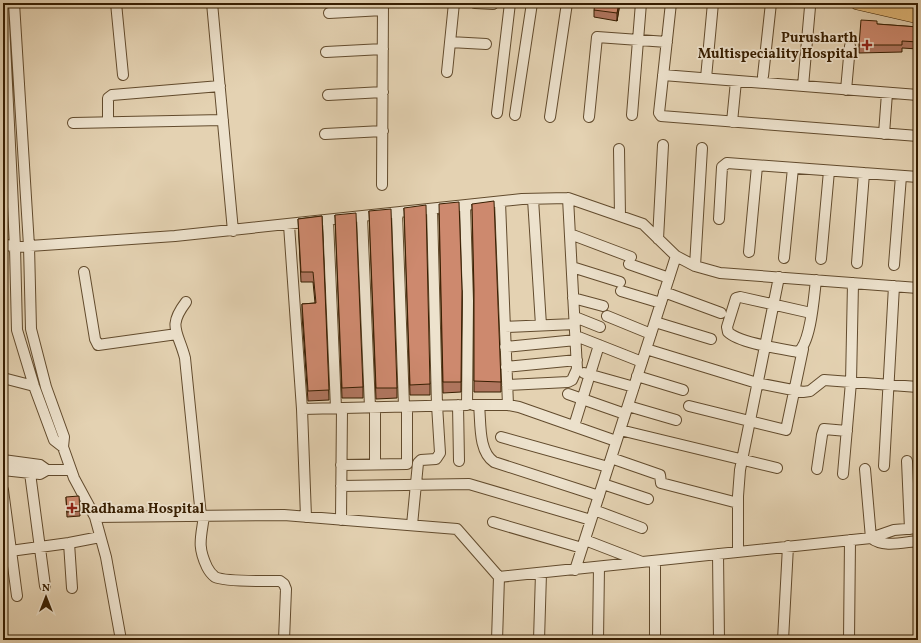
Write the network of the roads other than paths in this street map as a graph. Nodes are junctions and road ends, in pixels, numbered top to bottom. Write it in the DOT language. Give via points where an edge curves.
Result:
graph roads {
  1 [pos="3,3"];
  2 [pos="14,3"];
  3 [pos="116,3"];
  4 [pos="212,3"];
  5 [pos="454,3"];
  6 [pos="475,3"];
  7 [pos="510,3"];
  8 [pos="532,3"];
  9 [pos="567,3"];
  10 [pos="641,3"];
  11 [pos="671,3"];
  12 [pos="713,3"];
  13 [pos="771,3"];
  14 [pos="857,3"];
  15 [pos="912,3"];
  16 [pos="493,4"];
  17 [pos="918,4"];
  18 [pos="383,6"];
  19 [pos="810,7"];
  20 [pos="329,13"];
  21 [pos="918,17"];
  22 [pos="638,39"];
  23 [pos="450,42"];
  24 [pos="667,42"];
  25 [pos="486,44"];
  26 [pos="850,46"];
  27 [pos="383,49"];
  28 [pos="326,52"];
  29 [pos="447,72"];
  30 [pos="123,75"];
  31 [pos="663,75"];
  32 [pos="763,76"];
  33 [pos="706,78"];
  34 [pos="736,81"];
  35 [pos="220,86"];
  36 [pos="803,86"];
  37 [pos="846,90"];
  38 [pos="383,92"];
  39 [pos="887,93"];
  40 [pos="328,95"];
  41 [pos="918,95"];
  42 [pos="497,113"];
  43 [pos="515,115"];
  44 [pos="632,115"];
  45 [pos="550,117"];
  46 [pos="589,117"];
  47 [pos="223,120"];
  48 [pos="108,122"];
  49 [pos="732,122"];
  50 [pos="73,123"];
  51 [pos="383,131"];
  52 [pos="325,134"];
  53 [pos="884,134"];
  54 [pos="918,136"];
  55 [pos="663,144"];
  56 [pos="702,148"];
  57 [pos="619,149"];
  58 [pos="757,166"];
  59 [pos="794,168"];
  60 [pos="829,170"];
  61 [pos="864,173"];
  62 [pos="901,176"];
  63 [pos="918,177"];
  64 [pos="382,185"];
  65 [pos="568,198"];
  66 [pos="533,199"];
  67 [pos="500,202"];
  68 [pos="465,206"];
  69 [pos="432,210"];
  70 [pos="397,214"];
  71 [pos="620,216"];
  72 [pos="362,217"];
  73 [pos="719,220"];
  74 [pos="328,221"];
  75 [pos="289,225"];
  76 [pos="233,231"];
  77 [pos="570,234"];
  78 [pos="658,239"];
  79 [pos="3,244"];
  80 [pos="15,246"];
  81 [pos="29,246"];
  82 [pos="749,252"];
  83 [pos="676,256"];
  84 [pos="784,258"];
  85 [pos="821,259"];
  86 [pos="856,263"];
  87 [pos="894,265"];
  88 [pos="695,266"];
  89 [pos="572,268"];
  90 [pos="84,272"];
  91 [pos="779,277"];
  92 [pos="669,278"];
  93 [pos="816,280"];
  94 [pos="853,283"];
  95 [pos="894,286"];
  96 [pos="918,288"];
  97 [pos="664,292"];
  98 [pos="573,298"];
  99 [pos="186,302"];
  100 [pos="661,303"];
  101 [pos="774,305"];
  102 [pos="721,313"];
  103 [pos="811,313"];
  104 [pos="575,320"];
  105 [pos="655,322"];
  106 [pos="541,325"];
  107 [pos="504,327"];
  108 [pos="600,327"];
  109 [pos="177,334"];
  110 [pos="651,334"];
  111 [pos="576,338"];
  112 [pos="711,339"];
  113 [pos="599,345"];
  114 [pos="765,345"];
  115 [pos="505,347"];
  116 [pos="646,349"];
  117 [pos="803,349"];
  118 [pos="642,362"];
  119 [pos="577,365"];
  120 [pos="506,367"];
  121 [pos="590,374"];
  122 [pos="637,376"];
  123 [pos="3,378"];
  124 [pos="851,382"];
  125 [pos="757,383"];
  126 [pos="507,385"];
  127 [pos="890,385"];
  128 [pos="34,386"];
  129 [pos="634,387"];
  130 [pos="918,387"];
  131 [pos="683,390"];
  132 [pos="795,391"];
  133 [pos="568,394"];
  134 [pos="583,399"];
  135 [pos="463,405"];
  136 [pos="479,405"];
  137 [pos="508,405"];
  138 [pos="405,406"];
  139 [pos="437,406"];
  140 [pos="689,406"];
  141 [pos="372,407"];
  142 [pos="339,408"];
  143 [pos="302,409"];
  144 [pos="626,410"];
  145 [pos="676,420"];
  146 [pos="750,421"];
  147 [pos="574,426"];
  148 [pos="620,430"];
  149 [pos="847,431"];
  150 [pos="501,437"];
  151 [pos="616,441"];
  152 [pos="63,447"];
  153 [pos="3,460"];
  154 [pos="459,461"];
  155 [pos="742,461"];
  156 [pos="907,462"];
  157 [pos="609,463"];
  158 [pos="375,464"];
  159 [pos="341,465"];
  160 [pos="884,466"];
  161 [pos="777,468"];
  162 [pos="817,469"];
  163 [pos="866,469"];
  164 [pos="3,470"];
  165 [pos="47,470"];
  166 [pos="71,470"];
  167 [pos="30,473"];
  168 [pos="843,474"];
  169 [pos="603,484"];
  170 [pos="341,486"];
  171 [pos="417,486"];
  172 [pos="3,490"];
  173 [pos="599,496"];
  174 [pos="648,499"];
  175 [pos="914,499"];
  176 [pos="738,503"];
  177 [pos="592,515"];
  178 [pos="203,516"];
  179 [pos="306,517"];
  180 [pos="95,518"];
  181 [pos="341,520"];
  182 [pos="493,522"];
  183 [pos="412,525"];
  184 [pos="642,528"];
  185 [pos="914,528"];
  186 [pos="100,537"];
  187 [pos="871,538"];
  188 [pos="850,540"];
  189 [pos="918,541"];
  190 [pos="69,544"];
  191 [pos="583,544"];
  192 [pos="788,546"];
  193 [pos="40,547"];
  194 [pos="7,552"];
  195 [pos="738,552"];
  196 [pos="718,554"];
  197 [pos="655,561"];
  198 [pos="644,562"];
  199 [pos="599,567"];
  200 [pos="575,570"];
  201 [pos="541,573"];
  202 [pos="499,578"];
  203 [pos="45,586"];
  204 [pos="72,588"];
  205 [pos="17,596"];
  206 [pos="120,640"];
  207 [pos="284,640"];
  208 [pos="497,640"];
  209 [pos="539,640"];
  210 [pos="598,640"];
  211 [pos="656,640"];
  212 [pos="719,640"];
  213 [pos="783,640"];
  214 [pos="849,640"];
  1 -- 80 [label="street"];
  2 -- 81 [label="street"];
  3 -- 30 [label="street"];
  4 -- 35 [label="street"];
  5 -- 23 [label="street"];
  6 -- 16 [label="street"];
  7 -- 42 [label="street"];
  8 -- 43 [label="street"];
  9 -- 45 [label="street"];
  10 -- 22 [label="street"];
  11 -- 24 [label="street"];
  12 -- 33 [label="street"];
  13 -- 32 [label="street"];
  14 -- 21 [label="main road"];
  15 -- 17 [label="main road"];
  18 -- 20 [label="street"];
  18 -- 27 [label="street"];
  19 -- 36 [label="street"];
  22 -- 24 [label="street"];
  22 -- 44 [label="street"];
  22 -- 46 [label="street" via="597,37"];
  23 -- 25 [label="street"];
  23 -- 29 [label="street"];
  24 -- 31 [label="street"];
  26 -- 37 [label="street"];
  27 -- 28 [label="street"];
  27 -- 38 [label="street"];
  31 -- 33 [label="street"];
  31 -- 49 [label="street" via="660,116"];
  33 -- 34 [label="street"];
  34 -- 36 [label="street"];
  34 -- 49 [label="street"];
  35 -- 47 [label="street"];
  35 -- 48 [label="street" via="112,95 108,98"];
  36 -- 37 [label="street"];
  37 -- 39 [label="street"];
  38 -- 40 [label="street"];
  38 -- 51 [label="street"];
  39 -- 41 [label="street"];
  39 -- 53 [label="street"];
  47 -- 48 [label="street"];
  47 -- 76 [label="street"];
  48 -- 50 [label="street"];
  49 -- 53 [label="street"];
  51 -- 52 [label="street"];
  51 -- 64 [label="street"];
  53 -- 54 [label="street"];
  55 -- 78 [label="street"];
  56 -- 88 [label="street"];
  57 -- 71 [label="street"];
  58 -- 59 [label="street"];
  58 -- 73 [label="street" via="724,164"];
  58 -- 82 [label="street"];
  59 -- 60 [label="street"];
  59 -- 84 [label="street"];
  60 -- 61 [label="street"];
  60 -- 85 [label="street"];
  61 -- 62 [label="street"];
  61 -- 86 [label="street"];
  62 -- 63 [label="street"];
  62 -- 87 [label="street"];
  65 -- 66 [label="street"];
  65 -- 71 [label="street"];
  65 -- 77 [label="street"];
  66 -- 67 [label="street"];
  66 -- 106 [label="street"];
  67 -- 68 [label="street"];
  67 -- 107 [label="street"];
  68 -- 69 [label="street"];
  68 -- 135 [label="street" via="468,301"];
  69 -- 70 [label="street"];
  69 -- 139 [label="street"];
  70 -- 72 [label="street"];
  70 -- 138 [label="street"];
  71 -- 78 [label="street" via="643,224"];
  72 -- 74 [label="street"];
  72 -- 141 [label="street"];
  74 -- 75 [label="street"];
  74 -- 142 [label="street"];
  75 -- 76 [label="street"];
  75 -- 143 [label="street"];
  76 -- 81 [label="street"];
  77 -- 89 [label="street"];
  77 -- 92 [label="street"];
  78 -- 83 [label="street"];
  79 -- 80 [label="street"];
  80 -- 81 [label="street"];
  80 -- 128 [label="street" via="17,330"];
  81 -- 152 [label="street" via="31,329 46,387 64,437"];
  83 -- 88 [label="street"];
  83 -- 92 [label="street"];
  88 -- 91 [label="street" via="720,273"];
  89 -- 98 [label="street"];
  89 -- 100 [label="street"];
  90 -- 109 [label="street" via="98,345"];
  91 -- 93 [label="street"];
  91 -- 101 [label="street"];
  92 -- 97 [label="street"];
  93 -- 94 [label="street"];
  93 -- 103 [label="street"];
  94 -- 95 [label="street"];
  94 -- 124 [label="street"];
  95 -- 96 [label="street"];
  95 -- 127 [label="street"];
  97 -- 100 [label="street"];
  97 -- 102 [label="street"];
  98 -- 104 [label="street"];
  98 -- 110 [label="street"];
  99 -- 109 [label="street" via="177,314"];
  100 -- 105 [label="street"];
  101 -- 103 [label="street"];
  101 -- 114 [label="street"];
  101 -- 114 [label="street" via="736,298 727,327 730,335"];
  103 -- 117 [label="street"];
  104 -- 106 [label="street"];
  104 -- 108 [label="street"];
  104 -- 111 [label="street"];
  105 -- 110 [label="street"];
  105 -- 112 [label="street"];
  106 -- 107 [label="street"];
  107 -- 115 [label="street"];
  109 -- 178 [label="street" via="186,358"];
  110 -- 116 [label="street"];
  111 -- 113 [label="street"];
  111 -- 115 [label="street"];
  111 -- 119 [label="street"];
  113 -- 118 [label="street"];
  113 -- 121 [label="street"];
  114 -- 117 [label="street" via="798,352"];
  114 -- 125 [label="street"];
  115 -- 120 [label="street"];
  116 -- 118 [label="street"];
  116 -- 125 [label="street"];
  117 -- 132 [label="street"];
  118 -- 122 [label="street"];
  119 -- 120 [label="street"];
  119 -- 121 [label="street"];
  119 -- 126 [label="street" via="572,380 568,382"];
  120 -- 126 [label="street"];
  121 -- 129 [label="street"];
  121 -- 134 [label="street"];
  122 -- 129 [label="street"];
  122 -- 131 [label="street"];
  123 -- 128 [label="street"];
  124 -- 127 [label="street"];
  124 -- 132 [label="street" via="824,380 810,391"];
  124 -- 149 [label="street"];
  125 -- 132 [label="street"];
  125 -- 146 [label="street"];
  126 -- 137 [label="street"];
  127 -- 130 [label="street"];
  127 -- 160 [label="street"];
  128 -- 152 [label="street" via="54,440"];
  129 -- 144 [label="street"];
  132 -- 146 [label="street" via="786,430"];
  133 -- 134 [label="street"];
  134 -- 144 [label="street"];
  134 -- 147 [label="street"];
  135 -- 136 [label="street"];
  135 -- 139 [label="street"];
  135 -- 154 [label="street"];
  136 -- 137 [label="street"];
  136 -- 173 [label="street" via="484,451 494,462"];
  137 -- 147 [label="street" via="520,406"];
  138 -- 139 [label="street"];
  138 -- 141 [label="street"];
  138 -- 158 [label="street" via="407,464"];
  139 -- 171 [label="street" via="440,453 436,459 421,460 418,463"];
  140 -- 146 [label="street"];
  141 -- 142 [label="street"];
  141 -- 158 [label="street"];
  142 -- 143 [label="street"];
  142 -- 159 [label="street"];
  143 -- 179 [label="street"];
  144 -- 145 [label="street"];
  144 -- 148 [label="street"];
  146 -- 155 [label="street"];
  147 -- 151 [label="street"];
  148 -- 151 [label="street"];
  148 -- 155 [label="street"];
  149 -- 162 [label="street" via="824,429"];
  149 -- 168 [label="street"];
  150 -- 157 [label="street"];
  151 -- 157 [label="street"];
  152 -- 166 [label="street"];
  153 -- 165 [label="street" via="40,465"];
  155 -- 161 [label="street"];
  155 -- 176 [label="street"];
  156 -- 175 [label="street"];
  157 -- 169 [label="street"];
  157 -- 176 [label="street" via="660,475 661,483"];
  158 -- 159 [label="street"];
  159 -- 170 [label="street"];
  163 -- 187 [label="street"];
  164 -- 167 [label="street"];
  165 -- 166 [label="street"];
  165 -- 167 [label="street" via="40,474"];
  166 -- 180 [label="street"];
  167 -- 193 [label="street"];
  169 -- 173 [label="street"];
  169 -- 174 [label="street"];
  170 -- 171 [label="street"];
  170 -- 181 [label="street"];
  171 -- 177 [label="street" via="469,484"];
  171 -- 183 [label="street"];
  172 -- 194 [label="street"];
  173 -- 177 [label="street"];
  175 -- 185 [label="street"];
  176 -- 195 [label="street"];
  177 -- 184 [label="street"];
  177 -- 191 [label="street"];
  178 -- 179 [label="street"];
  178 -- 180 [label="street"];
  178 -- 207 [label="street" via="201,554 211,574 216,578 280,581 284,584"];
  179 -- 181 [label="street"];
  180 -- 186 [label="street"];
  181 -- 183 [label="street"];
  182 -- 191 [label="street"];
  183 -- 202 [label="street" via="457,529"];
  185 -- 187 [label="street" via="884,532"];
  186 -- 190 [label="street"];
  186 -- 206 [label="street" via="106,557"];
  187 -- 188 [label="street"];
  187 -- 189 [label="street" via="883,544"];
  188 -- 192 [label="street"];
  188 -- 214 [label="street"];
  190 -- 193 [label="street"];
  190 -- 204 [label="street"];
  191 -- 198 [label="street"];
  191 -- 200 [label="street"];
  192 -- 195 [label="street"];
  192 -- 213 [label="street"];
  193 -- 194 [label="street"];
  193 -- 203 [label="street"];
  194 -- 205 [label="street"];
  195 -- 196 [label="street"];
  196 -- 197 [label="street"];
  196 -- 212 [label="street"];
  197 -- 198 [label="street"];
  197 -- 211 [label="street"];
  198 -- 199 [label="street"];
  199 -- 200 [label="street"];
  199 -- 210 [label="street"];
  200 -- 201 [label="street"];
  201 -- 202 [label="street"];
  201 -- 209 [label="street"];
  202 -- 208 [label="street"];
}
